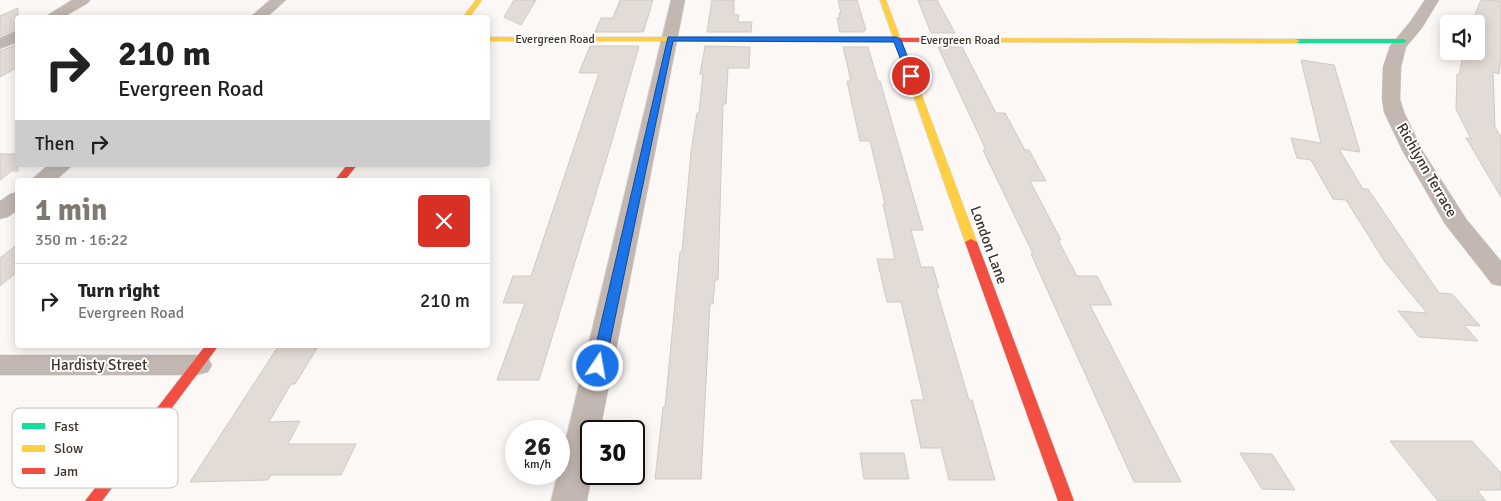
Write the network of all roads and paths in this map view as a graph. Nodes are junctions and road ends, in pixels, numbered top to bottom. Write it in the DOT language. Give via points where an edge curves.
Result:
graph roads {
  1 [pos="83,0"];
  2 [pos="279,0"];
  3 [pos="479,0"];
  4 [pos="678,0"];
  5 [pos="883,0"];
  6 [pos="1432,0"];
  7 [pos="56,15"];
  8 [pos="260,15"];
  9 [pos="468,15"];
  10 [pos="490,39"];
  11 [pos="670,39"];
  12 [pos="897,40"];
  13 [pos="1403,41"];
  14 [pos="59,167"];
  15 [pos="350,167"];
  16 [pos="45,178"];
  17 [pos="342,178"];
  18 [pos="15,201"];
  19 [pos="0,212"];
  20 [pos="1501,278"];
  21 [pos="205,355"];
  22 [pos="0,365"];
  23 [pos="164,408"];
  24 [pos="103,488"];
  25 [pos="93,501"];
  26 [pos="569,501"];
  27 [pos="1066,501"];
  1 -- 7 [label="street"];
  2 -- 8 [label="street"];
  3 -- 9 [label="street"];
  4 -- 11 [label="street"];
  5 -- 12 [label="street, London Lane"];
  6 -- 13 [label="street, Richlynn Terrace"];
  10 -- 11 [label="street, Evergreen Road"];
  11 -- 12 [label="street, Evergreen Road"];
  11 -- 26 [label="street"];
  12 -- 13 [label="street, Evergreen Road"];
  12 -- 27 [label="street, London Lane"];
  13 -- 20 [label="street, Richlynn Terrace" via="1398,46 1392,67 1394,112 1412,150 1457,224"];
  14 -- 16 [label="street"];
  15 -- 17 [label="street"];
  18 -- 19 [label="street"];
  21 -- 22 [label="street, Hardisty Street"];
  21 -- 23 [label="street"];
  24 -- 25 [label="street"];
}
